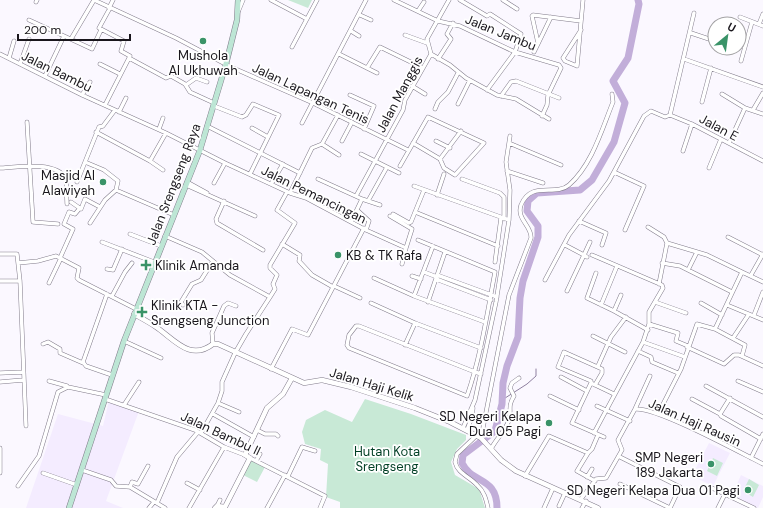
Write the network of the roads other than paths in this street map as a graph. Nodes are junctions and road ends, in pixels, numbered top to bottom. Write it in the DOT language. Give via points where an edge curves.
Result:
graph roads {
  1 [pos="94,0"];
  2 [pos="113,0"];
  3 [pos="238,0"];
  4 [pos="243,0"];
  5 [pos="271,0"];
  6 [pos="317,0"];
  7 [pos="366,0"];
  8 [pos="394,0"];
  9 [pos="449,0"];
  10 [pos="460,0"];
  11 [pos="503,0"];
  12 [pos="583,0"];
  13 [pos="424,2"];
  14 [pos="110,8"];
  15 [pos="517,9"];
  16 [pos="418,12"];
  17 [pos="694,13"];
  18 [pos="238,14"];
  19 [pos="763,14"];
  20 [pos="360,15"];
  21 [pos="551,17"];
  22 [pos="307,19"];
  23 [pos="29,20"];
  24 [pos="370,20"];
  25 [pos="747,20"];
  26 [pos="438,21"];
  27 [pos="581,21"];
  28 [pos="752,22"];
  29 [pos="453,23"];
  30 [pos="761,25"];
  31 [pos="101,30"];
  32 [pos="581,30"];
  33 [pos="351,31"];
  34 [pos="691,33"];
  35 [pos="405,35"];
  36 [pos="64,36"];
  37 [pos="359,36"];
  38 [pos="707,38"];
  39 [pos="29,39"];
  40 [pos="71,39"];
  41 [pos="14,41"];
  42 [pos="427,43"];
  43 [pos="538,43"];
  44 [pos="292,47"];
  45 [pos="515,52"];
  46 [pos="534,52"];
  47 [pos="0,54"];
  48 [pos="339,54"];
  49 [pos="431,54"];
  50 [pos="9,58"];
  51 [pos="129,58"];
  52 [pos="438,59"];
  53 [pos="684,59"];
  54 [pos="741,61"];
  55 [pos="20,64"];
  56 [pos="100,64"];
  57 [pos="226,64"];
  58 [pos="367,68"];
  59 [pos="423,68"];
  60 [pos="711,68"];
  61 [pos="377,73"];
  62 [pos="458,73"];
  63 [pos="120,74"];
  64 [pos="45,76"];
  65 [pos="470,80"];
  66 [pos="90,82"];
  67 [pos="207,82"];
  68 [pos="186,85"];
  69 [pos="412,86"];
  70 [pos="763,87"];
  71 [pos="487,90"];
  72 [pos="548,93"];
  73 [pos="763,93"];
  74 [pos="425,94"];
  75 [pos="612,94"];
  76 [pos="722,94"];
  77 [pos="82,95"];
  78 [pos="350,95"];
  79 [pos="500,96"];
  80 [pos="126,98"];
  81 [pos="559,98"];
  82 [pos="702,102"];
  83 [pos="313,103"];
  84 [pos="405,103"];
  85 [pos="214,104"];
  86 [pos="458,104"];
  87 [pos="105,105"];
  88 [pos="411,106"];
  89 [pos="745,108"];
  90 [pos="435,109"];
  91 [pos="753,110"];
  92 [pos="117,111"];
  93 [pos="763,114"];
  94 [pos="338,115"];
  95 [pos="542,116"];
  96 [pos="668,116"];
  97 [pos="163,118"];
  98 [pos="549,120"];
  99 [pos="27,122"];
  100 [pos="352,122"];
  101 [pos="302,124"];
  102 [pos="692,124"];
  103 [pos="207,126"];
  104 [pos="252,128"];
  105 [pos="159,129"];
  106 [pos="364,129"];
  107 [pos="461,131"];
  108 [pos="96,132"];
  109 [pos="166,132"];
  110 [pos="510,136"];
  111 [pos="268,137"];
  112 [pos="387,139"];
  113 [pos="721,139"];
  114 [pos="342,141"];
  115 [pos="436,141"];
  116 [pos="412,143"];
  117 [pos="509,143"];
  118 [pos="729,143"];
  119 [pos="322,144"];
  120 [pos="450,148"];
  121 [pos="200,150"];
  122 [pos="408,150"];
  123 [pos="260,151"];
  124 [pos="683,151"];
  125 [pos="361,154"];
  126 [pos="339,155"];
  127 [pos="440,159"];
  128 [pos="374,160"];
  129 [pos="150,161"];
  130 [pos="763,161"];
  131 [pos="85,162"];
  132 [pos="225,163"];
  133 [pos="283,164"];
  134 [pos="561,165"];
  135 [pos="400,166"];
  136 [pos="30,167"];
  137 [pos="387,167"];
  138 [pos="0,168"];
  139 [pos="709,168"];
  140 [pos="163,170"];
  141 [pos="507,171"];
  142 [pos="614,172"];
  143 [pos="300,173"];
  144 [pos="399,173"];
  145 [pos="250,174"];
  146 [pos="444,174"];
  147 [pos="462,178"];
  148 [pos="318,179"];
  149 [pos="77,182"];
  150 [pos="543,183"];
  151 [pos="186,184"];
  152 [pos="214,184"];
  153 [pos="272,184"];
  154 [pos="414,186"];
  155 [pos="116,190"];
  156 [pos="424,190"];
  157 [pos="288,192"];
  158 [pos="437,195"];
  159 [pos="356,196"];
  160 [pos="362,199"];
  161 [pos="224,201"];
  162 [pos="368,201"];
  163 [pos="71,202"];
  164 [pos="67,204"];
  165 [pos="380,205"];
  166 [pos="100,207"];
  167 [pos="80,208"];
  168 [pos="357,210"];
  169 [pos="415,212"];
  170 [pos="174,215"];
  171 [pos="255,216"];
  172 [pos="505,219"];
  173 [pos="580,221"];
  174 [pos="351,222"];
  175 [pos="90,223"];
  176 [pos="58,224"];
  177 [pos="648,227"];
  178 [pos="365,229"];
  179 [pos="625,230"];
  180 [pos="130,234"];
  181 [pos="165,236"];
  182 [pos="728,237"];
  183 [pos="418,240"];
  184 [pos="102,242"];
  185 [pos="590,242"];
  186 [pos="667,243"];
  187 [pos="282,244"];
  188 [pos="565,245"];
  189 [pos="602,245"];
  190 [pos="161,246"];
  191 [pos="433,246"];
  192 [pos="498,246"];
  193 [pos="406,248"];
  194 [pos="122,250"];
  195 [pos="263,250"];
  196 [pos="445,252"];
  197 [pos="697,252"];
  198 [pos="0,254"];
  199 [pos="592,255"];
  200 [pos="763,255"];
  201 [pos="586,256"];
  202 [pos="61,258"];
  203 [pos="214,261"];
  204 [pos="154,262"];
  205 [pos="495,262"];
  206 [pos="132,263"];
  207 [pos="662,263"];
  208 [pos="18,264"];
  209 [pos="402,264"];
  210 [pos="617,266"];
  211 [pos="107,269"];
  212 [pos="688,270"];
  213 [pos="424,272"];
  214 [pos="742,272"];
  215 [pos="596,273"];
  216 [pos="412,276"];
  217 [pos="751,276"];
  218 [pos="437,277"];
  219 [pos="374,278"];
  220 [pos="421,279"];
  221 [pos="545,280"];
  222 [pos="0,281"];
  223 [pos="20,281"];
  224 [pos="763,282"];
  225 [pos="49,283"];
  226 [pos="659,284"];
  227 [pos="333,286"];
  228 [pos="567,291"];
  229 [pos="732,292"];
  230 [pos="763,292"];
  231 [pos="107,294"];
  232 [pos="621,295"];
  233 [pos="112,296"];
  234 [pos="414,296"];
  235 [pos="270,297"];
  236 [pos="497,297"];
  237 [pos="360,298"];
  238 [pos="490,298"];
  239 [pos="428,302"];
  240 [pos="496,302"];
  241 [pos="655,302"];
  242 [pos="371,303"];
  243 [pos="701,303"];
  244 [pos="183,305"];
  245 [pos="602,305"];
  246 [pos="726,305"];
  247 [pos="236,306"];
  248 [pos="135,311"];
  249 [pos="614,311"];
  250 [pos="686,313"];
  251 [pos="749,314"];
  252 [pos="722,315"];
  253 [pos="754,315"];
  254 [pos="626,317"];
  255 [pos="763,320"];
  256 [pos="485,322"];
  257 [pos="415,323"];
  258 [pos="649,324"];
  259 [pos="715,329"];
  260 [pos="648,330"];
  261 [pos="593,336"];
  262 [pos="733,338"];
  263 [pos="124,341"];
  264 [pos="643,342"];
  265 [pos="608,343"];
  266 [pos="43,344"];
  267 [pos="213,344"];
  268 [pos="405,345"];
  269 [pos="688,347"];
  270 [pos="481,348"];
  271 [pos="638,351"];
  272 [pos="625,352"];
  273 [pos="236,353"];
  274 [pos="685,356"];
  275 [pos="742,356"];
  276 [pos="161,358"];
  277 [pos="83,363"];
  278 [pos="598,366"];
  279 [pos="763,366"];
  280 [pos="271,369"];
  281 [pos="23,372"];
  282 [pos="475,372"];
  283 [pos="0,373"];
  284 [pos="678,373"];
  285 [pos="481,374"];
  286 [pos="112,375"];
  287 [pos="650,376"];
  288 [pos="561,377"];
  289 [pos="292,378"];
  290 [pos="519,378"];
  291 [pos="23,380"];
  292 [pos="49,381"];
  293 [pos="738,381"];
  294 [pos="0,382"];
  295 [pos="139,382"];
  296 [pos="593,384"];
  297 [pos="706,386"];
  298 [pos="68,387"];
  299 [pos="587,391"];
  300 [pos="763,392"];
  301 [pos="614,394"];
  302 [pos="550,396"];
  303 [pos="105,397"];
  304 [pos="730,398"];
  305 [pos="692,399"];
  306 [pos="218,403"];
  307 [pos="124,405"];
  308 [pos="597,406"];
  309 [pos="635,409"];
  310 [pos="579,410"];
  311 [pos="605,411"];
  312 [pos="239,412"];
  313 [pos="213,414"];
  314 [pos="658,414"];
  315 [pos="720,414"];
  316 [pos="763,417"];
  317 [pos="630,421"];
  318 [pos="26,426"];
  319 [pos="465,429"];
  320 [pos="257,430"];
  321 [pos="200,432"];
  322 [pos="594,434"];
  323 [pos="763,434"];
  324 [pos="598,435"];
  325 [pos="278,436"];
  326 [pos="254,437"];
  327 [pos="480,437"];
  328 [pos="604,437"];
  329 [pos="761,439"];
  330 [pos="224,447"];
  331 [pos="0,448"];
  332 [pos="490,448"];
  333 [pos="316,451"];
  334 [pos="588,453"];
  335 [pos="260,454"];
  336 [pos="245,455"];
  337 [pos="620,457"];
  338 [pos="250,458"];
  339 [pos="751,458"];
  340 [pos="256,461"];
  341 [pos="763,464"];
  342 [pos="148,466"];
  343 [pos="592,469"];
  344 [pos="82,470"];
  345 [pos="0,473"];
  346 [pos="43,473"];
  347 [pos="286,476"];
  348 [pos="525,476"];
  349 [pos="587,477"];
  350 [pos="595,481"];
  351 [pos="187,483"];
  352 [pos="620,484"];
  353 [pos="77,485"];
  354 [pos="18,486"];
  355 [pos="130,487"];
  356 [pos="553,488"];
  357 [pos="712,488"];
  358 [pos="200,490"];
  359 [pos="565,493"];
  360 [pos="725,494"];
  361 [pos="581,499"];
  362 [pos="220,500"];
  363 [pos="586,501"];
  364 [pos="156,502"];
  365 [pos="559,506"];
  366 [pos="216,507"];
  367 [pos="671,507"];
  368 [pos="69,508"];
  369 [pos="149,508"];
  370 [pos="165,508"];
  371 [pos="189,508"];
  372 [pos="267,508"];
  373 [pos="320,508"];
  374 [pos="488,508"];
  375 [pos="544,508"];
  376 [pos="582,508"];
  377 [pos="598,508"];
  378 [pos="677,508"];
  379 [pos="718,508"];
  380 [pos="754,508"];
  1 -- 14 [label="street, Jalan Lapangan Tenis"];
  1 -- 40 [label="street"];
  2 -- 14 [label="street"];
  3 -- 18 [label="main road, Jalan Srengseng Raya"];
  4 -- 18 [label="street"];
  5 -- 22 [label="street"];
  6 -- 22 [label="street"];
  7 -- 20 [label="street"];
  8 -- 16 [label="street, Jalan Jambu"];
  9 -- 26 [label="street, Jalan Manggis"];
  10 -- 45 [label="street" via="520,32 521,38"];
  11 -- 15 [label="street"];
  12 -- 27 [label="street"];
  13 -- 16 [label="street"];
  14 -- 31 [label="street" via="99,27"];
  14 -- 57 [label="street, Jalan Lapangan Tenis"];
  16 -- 26 [label="street, Jalan Jambu"];
  17 -- 34 [label="street"];
  18 -- 57 [label="main road, Jalan Srengseng Raya"];
  19 -- 30 [label="street"];
  20 -- 24 [label="street"];
  20 -- 33 [label="street"];
  21 -- 27 [label="street"];
  21 -- 43 [label="street"];
  21 -- 43 [label="street" via="532,15"];
  22 -- 44 [label="street"];
  23 -- 36 [label="street"];
  25 -- 28 [label="street"];
  26 -- 29 [label="street, Jalan Jambu"];
  26 -- 42 [label="street, Jalan Manggis" via="428,36"];
  27 -- 32 [label="street"];
  28 -- 30 [label="street"];
  28 -- 54 [label="street"];
  29 -- 45 [label="street, Jalan Jambu"];
  29 -- 52 [label="street" via="448,34 451,39"];
  31 -- 40 [label="street" via="92,49"];
  31 -- 51 [label="street" via="124,41 121,51 130,56"];
  32 -- 32 [label="street" via="579,44 577,66 562,58"];
  33 -- 37 [label="street"];
  33 -- 48 [label="street"];
  34 -- 38 [label="street"];
  34 -- 53 [label="street"];
  35 -- 42 [label="street"];
  36 -- 40 [label="street"];
  36 -- 64 [label="street"];
  39 -- 55 [label="street"];
  41 -- 50 [label="street"];
  42 -- 49 [label="street, Jalan Manggis"];
  43 -- 46 [label="street"];
  45 -- 71 [label="street"];
  45 -- 72 [label="street, Jalan Jambu" via="561,66"];
  47 -- 50 [label="street, Jalan Bambu"];
  48 -- 58 [label="street"];
  48 -- 83 [label="street"];
  49 -- 52 [label="street"];
  49 -- 59 [label="street, Jalan Manggis"];
  50 -- 55 [label="street, Jalan Bambu"];
  51 -- 63 [label="street"];
  51 -- 68 [label="street" via="164,77 171,76"];
  52 -- 62 [label="street"];
  53 -- 60 [label="street"];
  53 -- 96 [label="street"];
  55 -- 64 [label="street, Jalan Bambu"];
  56 -- 63 [label="street"];
  57 -- 83 [label="street, Jalan Lapangan Tenis"];
  57 -- 85 [label="main road, Jalan Srengseng Raya"];
  58 -- 59 [label="street" via="380,47"];
  58 -- 61 [label="street"];
  59 -- 69 [label="street, Jalan Manggis"];
  60 -- 70 [label="street"];
  60 -- 82 [label="street"];
  62 -- 65 [label="street"];
  62 -- 90 [label="street"];
  63 -- 87 [label="street"];
  64 -- 77 [label="street, Jalan Bambu"];
  65 -- 71 [label="street"];
  65 -- 86 [label="street"];
  66 -- 77 [label="street"];
  67 -- 68 [label="street" via="196,78"];
  68 -- 85 [label="street" via="190,92"];
  69 -- 74 [label="street"];
  69 -- 84 [label="street, Jalan Manggis"];
  71 -- 79 [label="street"];
  72 -- 79 [label="street" via="514,81"];
  72 -- 81 [label="street"];
  72 -- 95 [label="street" via="547,105"];
  73 -- 91 [label="street"];
  75 -- 327 [label="street" via="614,100 592,151 574,178 565,188 531,193 521,206 522,219 531,230 532,238 509,295"];
  76 -- 89 [label="street"];
  77 -- 87 [label="street, Jalan Bambu"];
  78 -- 106 [label="street" via="374,106"];
  79 -- 95 [label="street" via="516,99"];
  80 -- 92 [label="street"];
  83 -- 94 [label="street, Jalan Lapangan Tenis"];
  83 -- 101 [label="street"];
  84 -- 88 [label="street"];
  84 -- 112 [label="street, Jalan Manggis"];
  85 -- 103 [label="main road, Jalan Srengseng Raya"];
  85 -- 111 [label="street" via="242,117 253,104 279,115"];
  87 -- 92 [label="street, Jalan Bambu"];
  89 -- 91 [label="street"];
  89 -- 118 [label="street"];
  91 -- 93 [label="street"];
  92 -- 105 [label="street, Jalan Bambu"];
  92 -- 108 [label="street" via="104,126 99,126"];
  94 -- 100 [label="street, Jalan Lapangan Tenis"];
  94 -- 119 [label="street"];
  95 -- 98 [label="street"];
  96 -- 102 [label="street, Jalan E"];
  96 -- 142 [label="street, Jalan E" via="647,112"];
  97 -- 105 [label="street"];
  99 -- 136 [label="street"];
  100 -- 106 [label="street, Jalan Lapangan Tenis"];
  100 -- 114 [label="street"];
  102 -- 113 [label="street, Jalan E"];
  102 -- 124 [label="street"];
  103 -- 121 [label="main road, Jalan Srengseng Raya"];
  103 -- 123 [label="street"];
  104 -- 111 [label="street"];
  105 -- 109 [label="street, Jalan Pemancingan"];
  106 -- 112 [label="street, Jalan Lapangan Tenis"];
  107 -- 116 [label="street" via="428,117"];
  107 -- 120 [label="street"];
  107 -- 127 [label="street" via="484,143 456,175 446,170"];
  108 -- 129 [label="street"];
  108 -- 131 [label="street"];
  109 -- 121 [label="street, Jalan Pemancingan"];
  109 -- 129 [label="street"];
  110 -- 117 [label="street"];
  111 -- 123 [label="street"];
  112 -- 122 [label="street, Jalan Lapangan Tenis"];
  112 -- 128 [label="street, Jalan Manggis"];
  113 -- 118 [label="street, Jalan E"];
  113 -- 139 [label="street"];
  115 -- 120 [label="street"];
  116 -- 122 [label="street"];
  116 -- 127 [label="street"];
  117 -- 134 [label="street"];
  117 -- 141 [label="street"];
  118 -- 130 [label="street, Jalan E"];
  119 -- 126 [label="street"];
  119 -- 143 [label="street" via="313,147"];
  120 -- 127 [label="street"];
  121 -- 132 [label="street, Jalan Pemancingan"];
  121 -- 151 [label="main road, Jalan Srengseng Raya"];
  122 -- 135 [label="street"];
  123 -- 133 [label="street"];
  123 -- 145 [label="street"];
  125 -- 128 [label="street"];
  128 -- 137 [label="street"];
  128 -- 159 [label="street, Jalan Manggis"];
  129 -- 140 [label="street"];
  131 -- 149 [label="street"];
  131 -- 155 [label="street" via="104,170 118,181"];
  132 -- 145 [label="street, Jalan Pemancingan"];
  132 -- 152 [label="street"];
  133 -- 143 [label="street"];
  133 -- 153 [label="street"];
  136 -- 138 [label="street"];
  136 -- 164 [label="street" via="43,166 64,174"];
  136 -- 176 [label="street" via="33,222"];
  137 -- 144 [label="street"];
  137 -- 162 [label="street"];
  141 -- 150 [label="street"];
  141 -- 172 [label="street" via="510,190"];
  142 -- 173 [label="street"];
  142 -- 179 [label="street" via="644,186"];
  143 -- 157 [label="street"];
  145 -- 153 [label="street, Jalan Pemancingan"];
  146 -- 158 [label="street"];
  147 -- 172 [label="street" via="500,193 504,197"];
  148 -- 159 [label="street"];
  151 -- 161 [label="street"];
  151 -- 170 [label="main road, Jalan Srengseng Raya"];
  153 -- 157 [label="street, Jalan Pemancingan"];
  154 -- 156 [label="street"];
  155 -- 166 [label="street"];
  155 -- 170 [label="street"];
  156 -- 158 [label="street"];
  156 -- 169 [label="street"];
  157 -- 174 [label="street, Jalan Pemancingan" via="306,198"];
  157 -- 187 [label="street" via="277,210 295,222"];
  158 -- 172 [label="street"];
  159 -- 160 [label="street"];
  160 -- 162 [label="street"];
  160 -- 168 [label="street"];
  161 -- 171 [label="street"];
  161 -- 195 [label="street" via="216,219 217,224"];
  162 -- 165 [label="street"];
  163 -- 167 [label="street"];
  166 -- 167 [label="street" via="86,200"];
  166 -- 175 [label="street"];
  167 -- 202 [label="street" via="74,214 70,212 64,224 73,229"];
  168 -- 174 [label="street"];
  168 -- 178 [label="street" via="369,222"];
  169 -- 192 [label="street"];
  169 -- 193 [label="street" via="409,223 392,215 412,229"];
  170 -- 181 [label="main road, Jalan Srengseng Raya"];
  172 -- 192 [label="street"];
  172 -- 236 [label="street"];
  173 -- 188 [label="street"];
  173 -- 189 [label="street" via="606,233"];
  174 -- 178 [label="street, Jalan Pemancingan"];
  177 -- 186 [label="street"];
  178 -- 193 [label="street, Jalan Pemancingan"];
  178 -- 227 [label="street"];
  180 -- 190 [label="street"];
  181 -- 190 [label="main road, Jalan Srengseng Raya"];
  181 -- 203 [label="street" via="202,252"];
  182 -- 200 [label="street"];
  183 -- 191 [label="street"];
  184 -- 194 [label="street"];
  185 -- 201 [label="street"];
  186 -- 197 [label="street"];
  186 -- 207 [label="street"];
  187 -- 227 [label="street" via="300,255 299,261 310,273"];
  187 -- 235 [label="street" via="270,267 277,275 273,284 275,289"];
  188 -- 201 [label="street"];
  188 -- 221 [label="street"];
  190 -- 204 [label="main road, Jalan Srengseng Raya"];
  191 -- 196 [label="street"];
  191 -- 213 [label="street"];
  192 -- 205 [label="street"];
  193 -- 209 [label="street"];
  194 -- 204 [label="street"];
  194 -- 211 [label="street" via="113,270"];
  196 -- 218 [label="street"];
  196 -- 238 [label="street" via="495,272"];
  197 -- 212 [label="street"];
  197 -- 214 [label="street"];
  198 -- 208 [label="street" via="17,253"];
  199 -- 210 [label="street"];
  200 -- 217 [label="street"];
  201 -- 228 [label="street"];
  202 -- 208 [label="street" via="54,256"];
  202 -- 225 [label="street"];
  202 -- 231 [label="street" via="80,268 77,278 79,280"];
  203 -- 235 [label="street" via="230,275"];
  203 -- 244 [label="street" via="201,280 191,286 181,302"];
  204 -- 248 [label="main road, Jalan Srengseng Raya"];
  206 -- 233 [label="street"];
  207 -- 212 [label="street"];
  207 -- 226 [label="street"];
  208 -- 223 [label="street"];
  210 -- 226 [label="street"];
  210 -- 245 [label="street"];
  212 -- 229 [label="street"];
  213 -- 218 [label="street"];
  213 -- 220 [label="street"];
  214 -- 217 [label="street"];
  214 -- 229 [label="street"];
  215 -- 245 [label="street" via="587,298"];
  216 -- 220 [label="street"];
  217 -- 224 [label="street"];
  218 -- 238 [label="street"];
  218 -- 239 [label="street"];
  219 -- 234 [label="street"];
  220 -- 234 [label="street"];
  222 -- 223 [label="street"];
  223 -- 281 [label="street"];
  226 -- 241 [label="street" via="663,288"];
  227 -- 237 [label="street"];
  227 -- 280 [label="street" via="308,335 292,329"];
  229 -- 246 [label="street"];
  230 -- 253 [label="street"];
  231 -- 233 [label="street"];
  231 -- 277 [label="street"];
  232 -- 249 [label="street"];
  233 -- 248 [label="street"];
  234 -- 239 [label="street"];
  235 -- 273 [label="street"];
  236 -- 238 [label="street"];
  236 -- 240 [label="street"];
  238 -- 240 [label="street"];
  238 -- 256 [label="street"];
  239 -- 256 [label="street"];
  240 -- 285 [label="street"];
  241 -- 250 [label="street"];
  241 -- 258 [label="street" via="649,312"];
  242 -- 257 [label="street"];
  243 -- 252 [label="street"];
  245 -- 249 [label="street"];
  246 -- 251 [label="street"];
  246 -- 252 [label="street"];
  247 -- 267 [label="street" via="228,303 224,306 212,333"];
  248 -- 263 [label="main road, Jalan Srengseng Raya"];
  248 -- 267 [label="street" via="183,348 202,351"];
  249 -- 254 [label="street"];
  251 -- 253 [label="street"];
  251 -- 262 [label="street"];
  252 -- 259 [label="street"];
  253 -- 255 [label="street"];
  254 -- 260 [label="street"];
  254 -- 265 [label="street"];
  256 -- 270 [label="street"];
  257 -- 268 [label="street"];
  257 -- 270 [label="street"];
  258 -- 260 [label="street"];
  258 -- 269 [label="street" via="678,333 676,341"];
  259 -- 262 [label="street"];
  259 -- 269 [label="street" via="698,323"];
  260 -- 264 [label="street"];
  261 -- 265 [label="street"];
  262 -- 275 [label="street" via="745,345"];
  263 -- 276 [label="street"];
  263 -- 286 [label="main road, Jalan Srengseng Raya"];
  264 -- 271 [label="street"];
  264 -- 274 [label="street"];
  265 -- 272 [label="street"];
  265 -- 278 [label="street"];
  266 -- 277 [label="street" via="48,342 60,349 60,353"];
  267 -- 273 [label="street, Jalan Haji Kelik"];
  268 -- 282 [label="street"];
  268 -- 282 [label="street" via="358,326 351,331 347,343 349,348 466,396"];
  269 -- 274 [label="street"];
  269 -- 275 [label="street" via="724,364 734,355"];
  270 -- 282 [label="street"];
  271 -- 284 [label="street" via="651,358 652,362"];
  271 -- 301 [label="street"];
  273 -- 280 [label="street, Jalan Haji Kelik"];
  273 -- 306 [label="street" via="222,382"];
  274 -- 284 [label="street"];
  275 -- 279 [label="street"];
  277 -- 286 [label="street"];
  278 -- 296 [label="street" via="602,371"];
  278 -- 296 [label="street" via="565,352 558,367"];
  280 -- 289 [label="street, Jalan Haji Kelik"];
  281 -- 283 [label="street"];
  281 -- 291 [label="street"];
  282 -- 285 [label="street"];
  284 -- 314 [label="street"];
  285 -- 319 [label="street"];
  286 -- 303 [label="main road, Jalan Srengseng Raya"];
  287 -- 309 [label="street"];
  288 -- 299 [label="street"];
  289 -- 319 [label="street, Jalan Haji Kelik" via="304,383 322,380 357,389 415,408"];
  289 -- 320 [label="street" via="283,394 268,406"];
  290 -- 332 [label="street" via="510,388 514,396 510,403 506,428"];
  291 -- 294 [label="street"];
  291 -- 318 [label="street"];
  292 -- 298 [label="street, Jalan Bambu II"];
  293 -- 300 [label="street"];
  295 -- 307 [label="street"];
  296 -- 299 [label="street"];
  296 -- 301 [label="street"];
  297 -- 304 [label="street"];
  298 -- 303 [label="street, Jalan Bambu II"];
  298 -- 354 [label="street" via="57,394 40,456"];
  299 -- 310 [label="street"];
  301 -- 311 [label="street"];
  302 -- 310 [label="street"];
  303 -- 307 [label="street, Jalan Bambu II"];
  303 -- 344 [label="main road, Jalan Srengseng Raya"];
  304 -- 315 [label="street"];
  304 -- 316 [label="street"];
  305 -- 315 [label="street"];
  306 -- 312 [label="street"];
  306 -- 313 [label="street"];
  307 -- 321 [label="street, Jalan Bambu II"];
  308 -- 311 [label="street"];
  309 -- 314 [label="street, Jalan Haji Rausin"];
  309 -- 317 [label="street, Jalan Haji Rausin"];
  310 -- 322 [label="street" via="572,423"];
  311 -- 317 [label="street"];
  311 -- 322 [label="street"];
  313 -- 321 [label="street"];
  313 -- 326 [label="street"];
  314 -- 339 [label="street, Jalan Haji Rausin"];
  315 -- 329 [label="street"];
  317 -- 337 [label="street, Jalan Haji Rausin" via="618,440 622,450"];
  319 -- 327 [label="street, Jalan Haji Kelik"];
  320 -- 325 [label="street"];
  320 -- 326 [label="street"];
  321 -- 330 [label="street, Jalan Bambu II"];
  321 -- 364 [label="street" via="176,457"];
  322 -- 324 [label="street"];
  323 -- 329 [label="street"];
  324 -- 328 [label="street"];
  324 -- 334 [label="street"];
  326 -- 336 [label="street"];
  327 -- 332 [label="street, Jalan Haji Kelik"];
  327 -- 374 [label="street" via="457,454 455,462 461,472 483,491"];
  329 -- 339 [label="street"];
  330 -- 336 [label="street, Jalan Bambu II"];
  330 -- 358 [label="street"];
  331 -- 345 [label="street"];
  332 -- 348 [label="street, Jalan Haji Kelik" via="509,466"];
  333 -- 347 [label="street" via="302,448"];
  334 -- 348 [label="street" via="548,436"];
  334 -- 349 [label="street" via="577,470"];
  335 -- 340 [label="street"];
  336 -- 338 [label="street, Jalan Bambu II"];
  337 -- 350 [label="street" via="606,478"];
  337 -- 367 [label="street" via="680,487"];
  338 -- 340 [label="street, Jalan Bambu II"];
  338 -- 366 [label="street" via="225,507"];
  339 -- 341 [label="street, Jalan Haji Rausin"];
  340 -- 347 [label="street, Jalan Bambu II"];
  342 -- 355 [label="street" via="138,484 132,482"];
  343 -- 349 [label="street"];
  344 -- 353 [label="main road, Jalan Srengseng Raya"];
  344 -- 355 [label="street" via="111,480 116,486"];
  346 -- 353 [label="street"];
  347 -- 372 [label="street"];
  347 -- 373 [label="street, Jalan Bambu II" via="325,496"];
  348 -- 356 [label="street, Jalan Haji Kelik"];
  349 -- 350 [label="street"];
  350 -- 361 [label="street"];
  351 -- 358 [label="street"];
  352 -- 367 [label="street"];
  353 -- 368 [label="main road, Jalan Srengseng Raya"];
  355 -- 364 [label="street"];
  356 -- 359 [label="street, Jalan Haji Kelik"];
  356 -- 375 [label="street"];
  357 -- 360 [label="street"];
  358 -- 371 [label="street"];
  359 -- 361 [label="street, Jalan Haji Kelik"];
  359 -- 365 [label="street"];
  360 -- 379 [label="street"];
  360 -- 380 [label="street"];
  361 -- 363 [label="street, Jalan Haji Kelik"];
  362 -- 366 [label="street"];
  363 -- 376 [label="street"];
  363 -- 377 [label="street, Jalan Haji Kelik"];
  364 -- 369 [label="street"];
  364 -- 370 [label="street"];
  367 -- 378 [label="street"];
}
